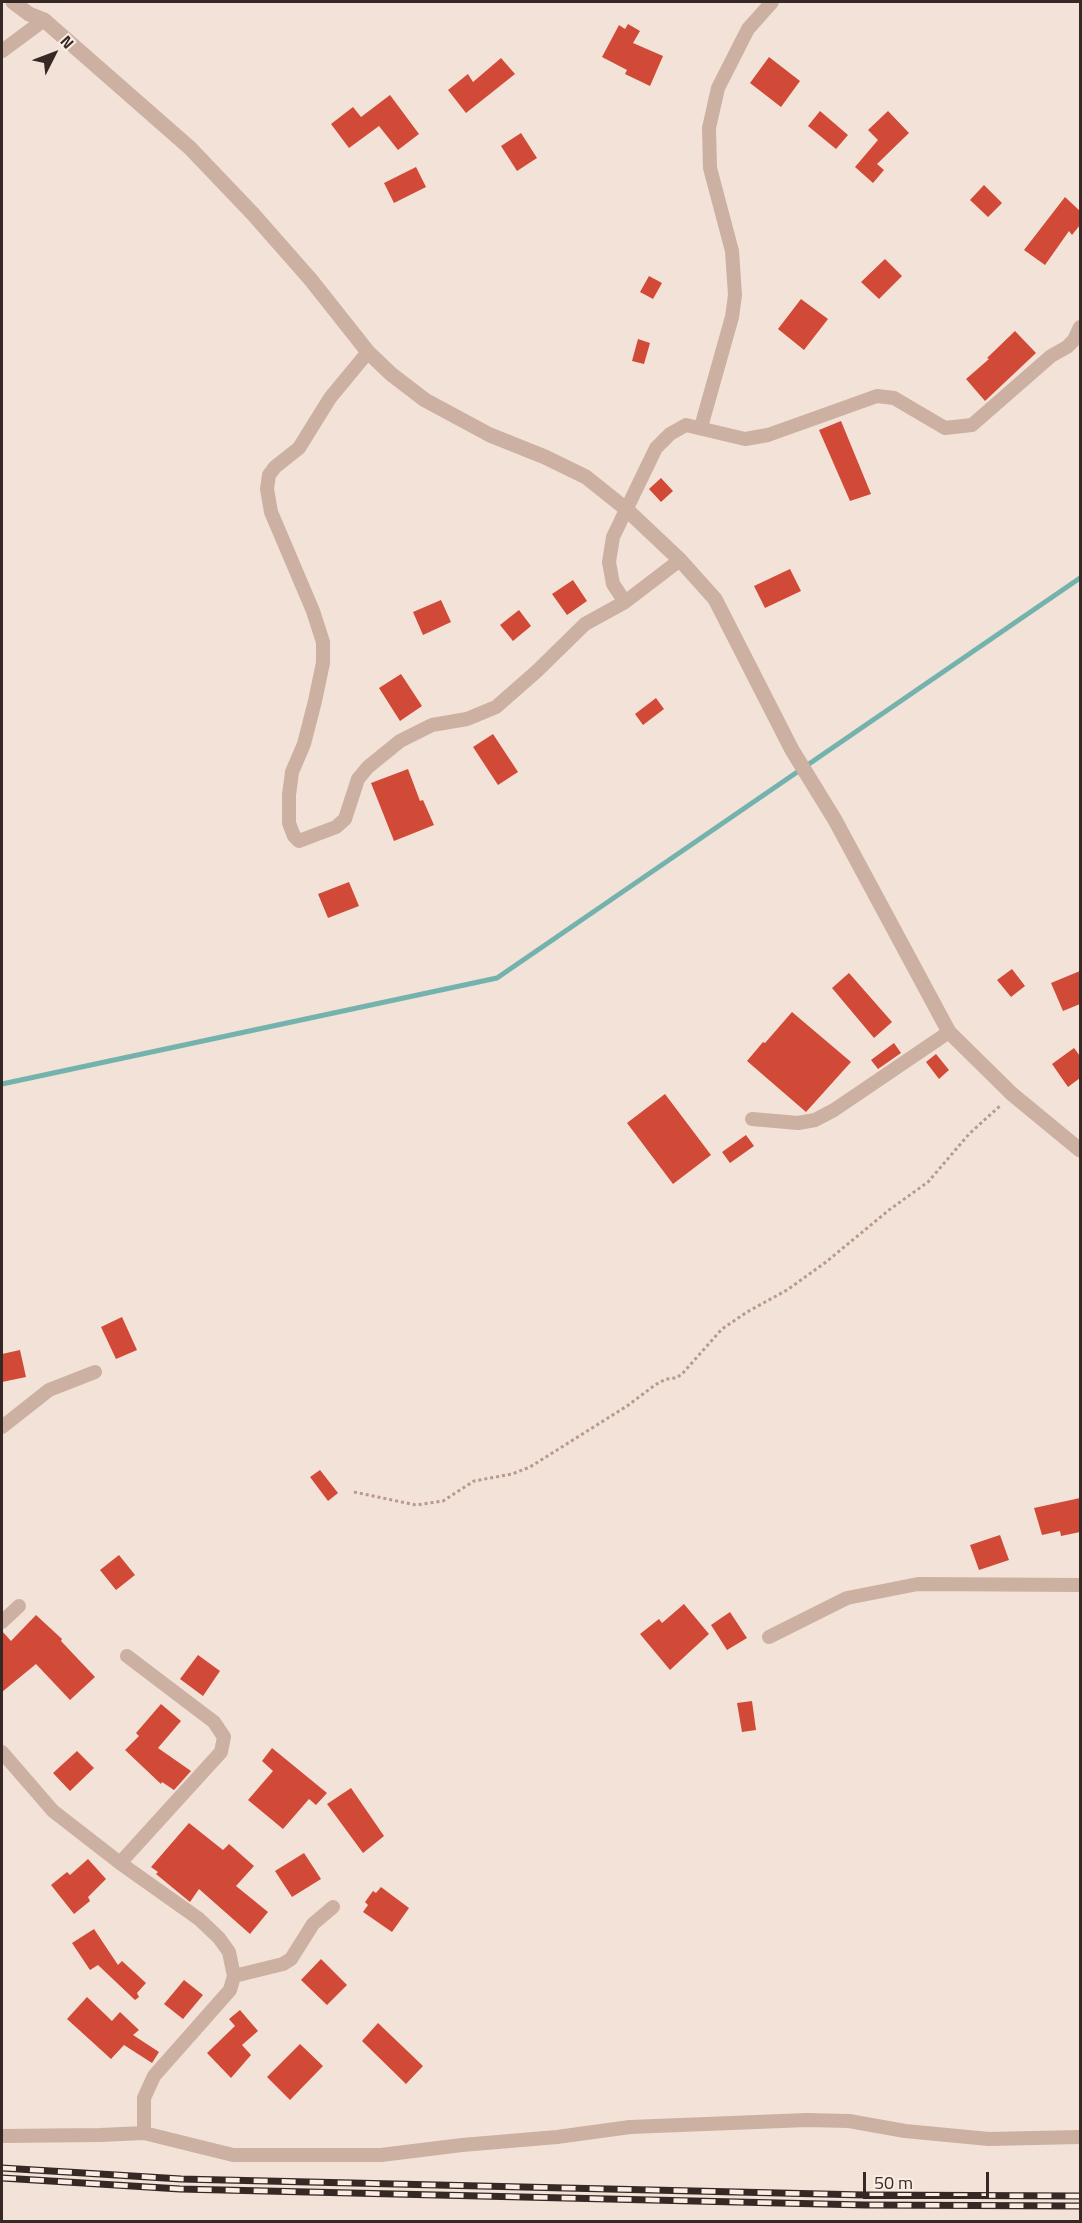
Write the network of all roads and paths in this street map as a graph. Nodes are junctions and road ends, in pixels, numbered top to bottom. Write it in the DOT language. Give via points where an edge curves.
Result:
graph roads {
  1 [pos="13,2"];
  2 [pos="772,2"];
  3 [pos="44,20"];
  4 [pos="2,51"];
  5 [pos="1080,327"];
  6 [pos="368,352"];
  7 [pos="701,427"];
  8 [pos="626,509"];
  9 [pos="680,560"];
  10 [pos="625,602"];
  11 [pos="949,1032"];
  12 [pos="1012,1094"];
  13 [pos="752,1119"];
  14 [pos="1080,1150"];
  15 [pos="94,1372"];
  16 [pos="2,1427"];
  17 [pos="354,1492"];
  18 [pos="1080,1586"];
  19 [pos="19,1606"];
  20 [pos="2,1622"];
  21 [pos="769,1637"];
  22 [pos="127,1656"];
  23 [pos="2,1752"];
  24 [pos="120,1863"];
  25 [pos="333,1907"];
  26 [pos="234,1976"];
  27 [pos="144,2133"];
  28 [pos="2,2136"];
  29 [pos="1080,2137"];
  1 -- 3 [label="street"];
  2 -- 7 [label="street" via="748,29 718,88 709,128 710,168 732,251 735,295"];
  3 -- 4 [label="street"];
  3 -- 6 [label="street" via="190,147 304,272"];
  5 -- 7 [label="street" via="1067,347 1051,356 972,425 945,428 894,398 877,396 768,435 745,439"];
  6 -- 8 [label="street" via="425,400 490,435 586,477"];
  6 -- 10 [label="street" via="330,398 299,448 269,476 267,489 272,512 323,642 315,701 292,772 289,795 289,823 299,841 336,827 345,819 358,779 400,741 432,725 467,719 496,707 585,624"];
  7 -- 8 [label="street" via="686,424 656,448"];
  8 -- 9 [label="street"];
  8 -- 10 [label="street" via="613,537 609,562 613,584"];
  9 -- 10 [label="street"];
  9 -- 11 [label="street" via="715,599 793,752 835,820"];
  11 -- 12 [label="street"];
  11 -- 13 [label="street" via="815,1120 798,1123"];
  12 -- 14 [label="street"];
  12 -- 17 [label="path" via="969,1134 928,1182 787,1290 722,1329 682,1374 655,1385 530,1467 474,1481 443,1501 416,1505"];
  15 -- 16 [label="street" via="49,1390"];
  18 -- 21 [label="street" via="918,1584 847,1598"];
  19 -- 20 [label="street"];
  22 -- 24 [label="street" via="214,1722 224,1737 221,1752"];
  23 -- 24 [label="street" via="53,1811"];
  24 -- 26 [label="street" via="199,1919 219,1938 229,1953"];
  25 -- 26 [label="street" via="313,1924 291,1959"];
  26 -- 27 [label="street" via="220,2003 154,2076 144,2098"];
  27 -- 28 [label="street"];
  27 -- 29 [label="street" via="233,2155 381,2155 630,2127 807,2120 849,2121 989,2139"];
}
